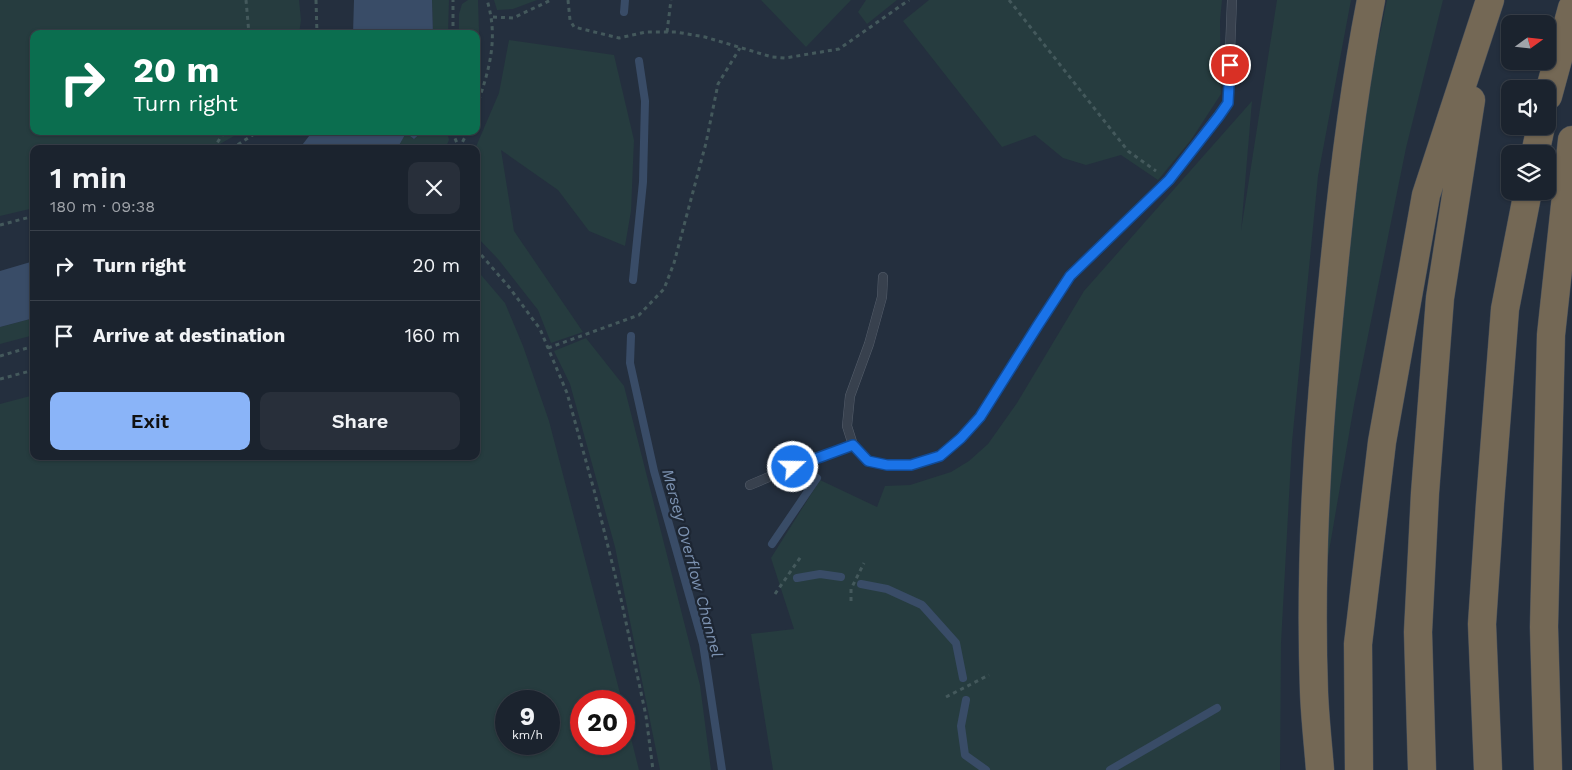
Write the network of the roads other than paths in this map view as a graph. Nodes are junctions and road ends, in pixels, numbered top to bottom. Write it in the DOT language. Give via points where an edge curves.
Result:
graph roads {
  1 [pos="1232,0"];
  2 [pos="1372,0"];
  3 [pos="1490,0"];
  4 [pos="1495,0"];
  5 [pos="1572,8"];
  6 [pos="1552,80"];
  7 [pos="1572,140"];
  8 [pos="1526,200"];
  9 [pos="883,277"];
  10 [pos="853,445"];
  11 [pos="750,485"];
  12 [pos="1320,770"];
  13 [pos="1359,770"];
  14 [pos="1422,770"];
  15 [pos="1488,770"];
  16 [pos="1548,770"];
  1 -- 10 [label="lane" via="1228,103 1169,180 1070,276 980,417 940,456 911,465 868,461"];
  2 -- 12 [label="highway" via="1341,200 1319,433 1314,554 1314,693"];
  3 -- 13 [label="highway" via="1426,195 1382,442 1358,644"];
  4 -- 14 [label="highway" via="1472,94 1440,298 1418,632"];
  5 -- 6 [label="highway"];
  7 -- 16 [label="highway" via="1551,335 1544,627"];
  8 -- 15 [label="highway" via="1505,309 1490,503 1482,624"];
  9 -- 10 [label="lane" via="882,297 869,344 850,396 847,426"];
  10 -- 11 [label="lane"];
}
